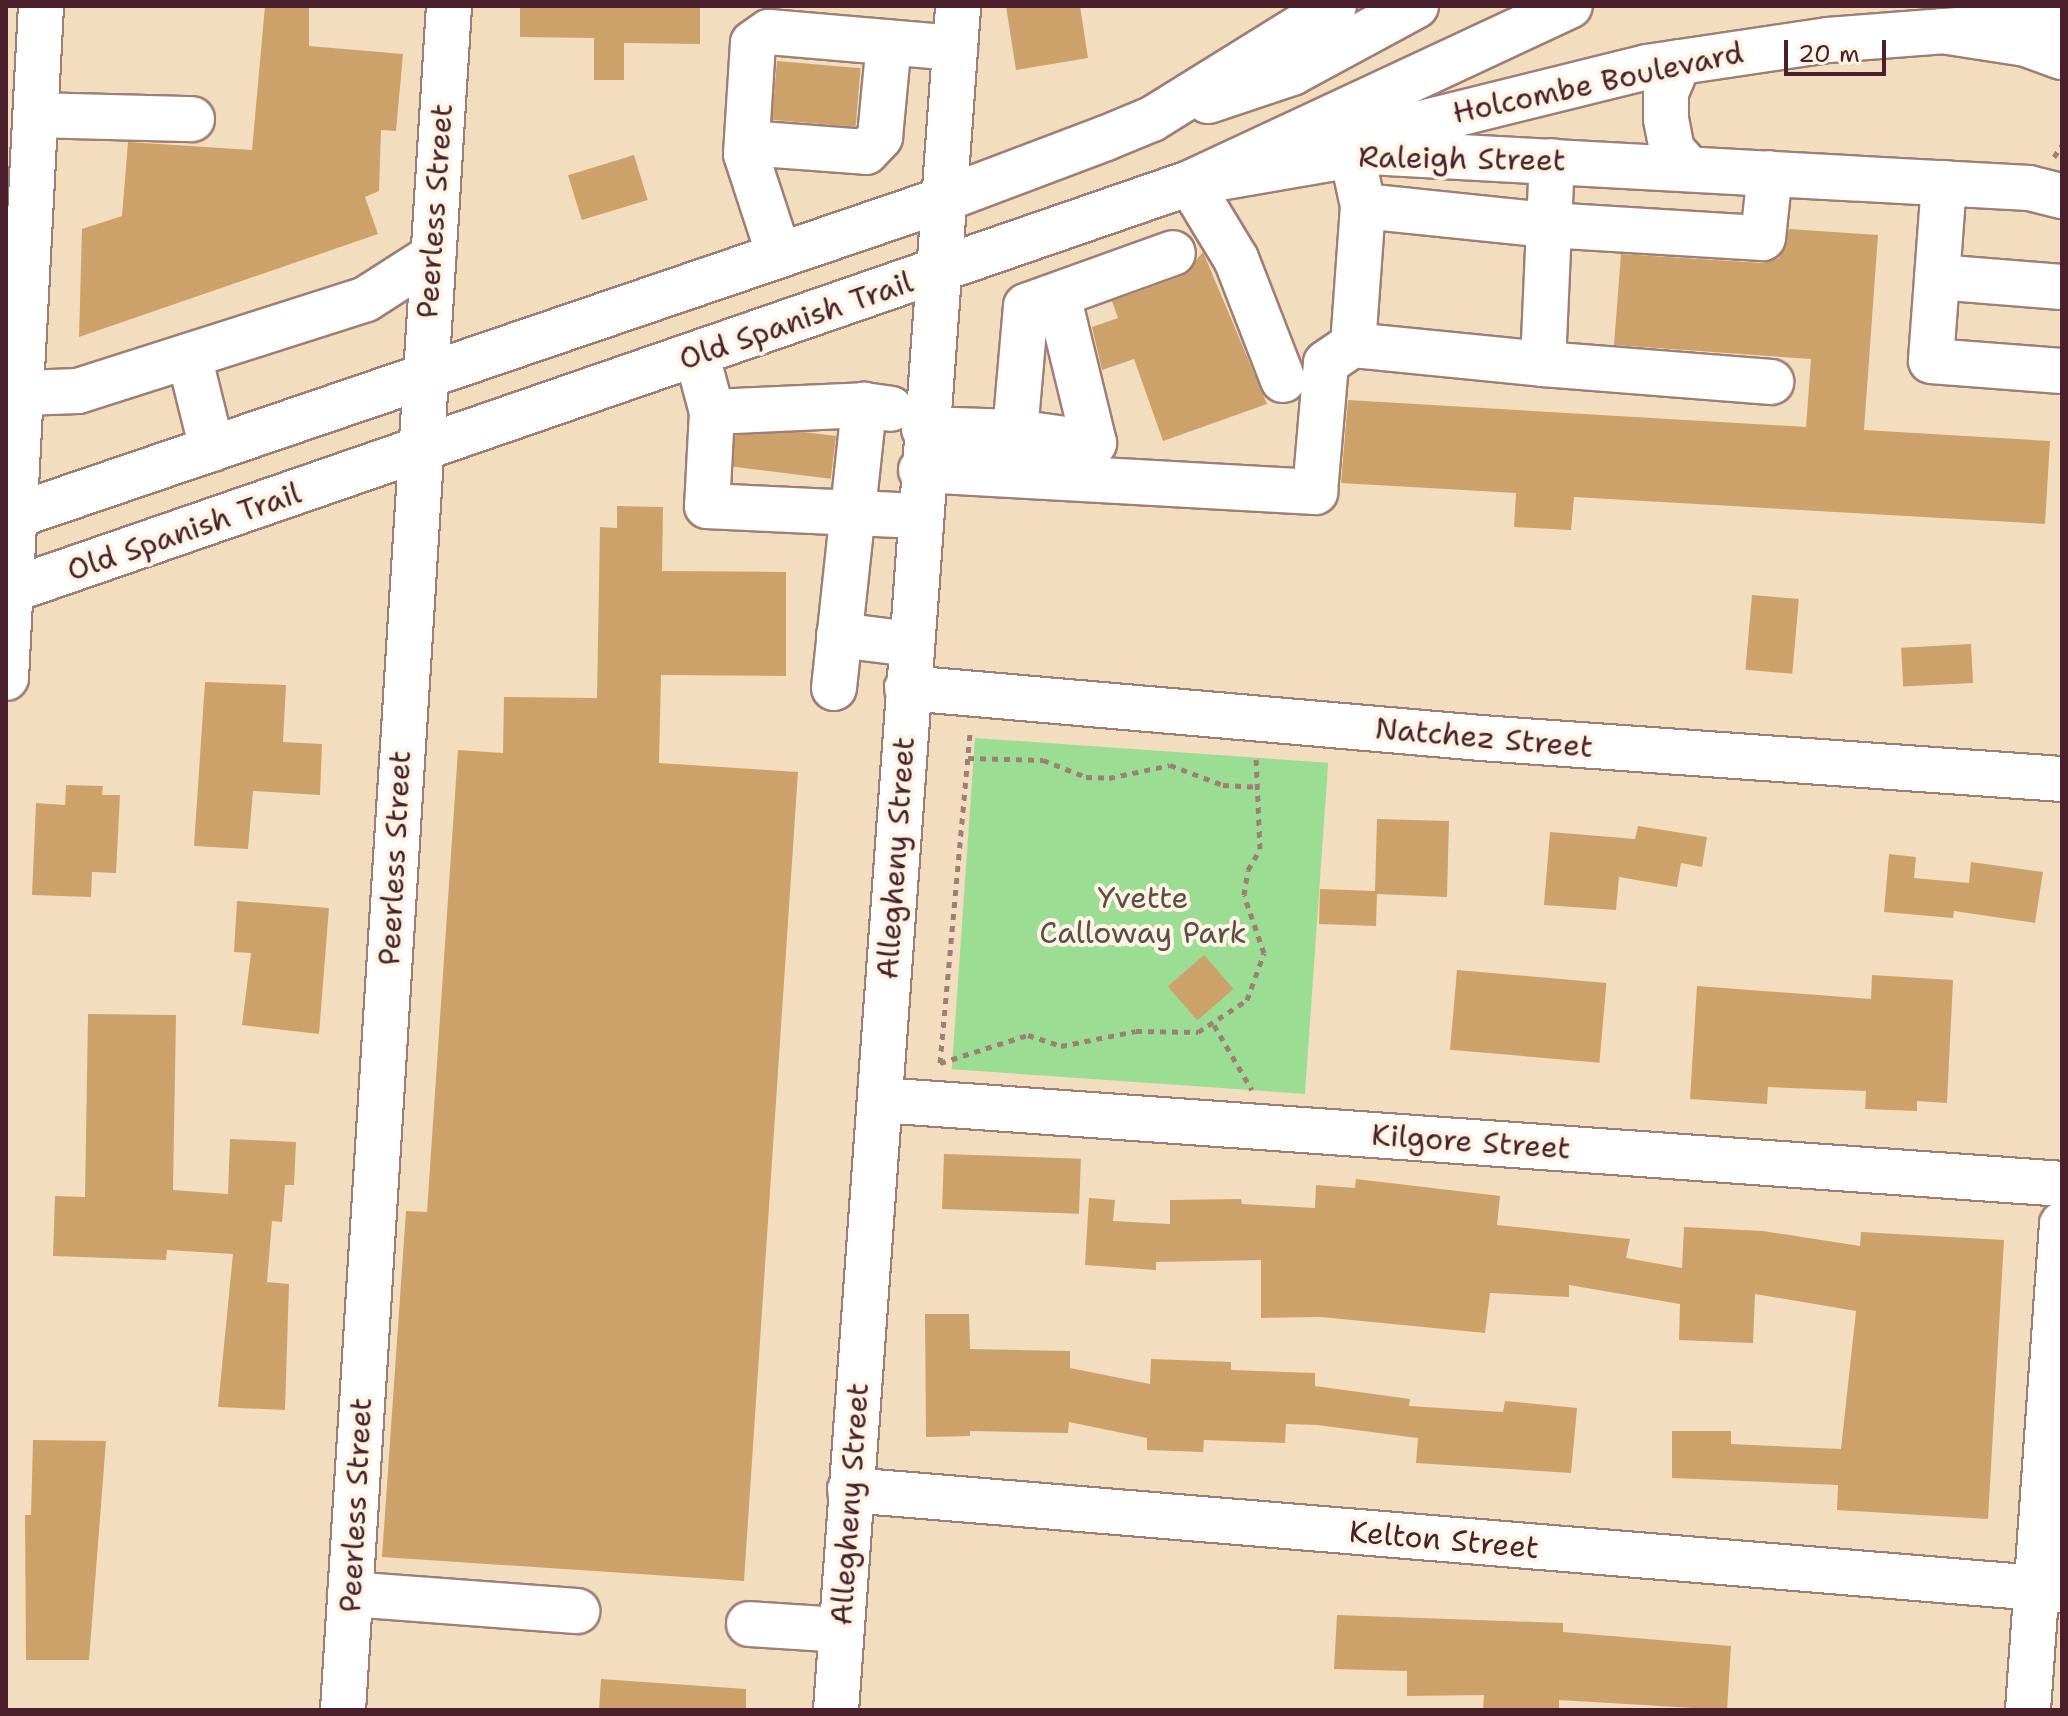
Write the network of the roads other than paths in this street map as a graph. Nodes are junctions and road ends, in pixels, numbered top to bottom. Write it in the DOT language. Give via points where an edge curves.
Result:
graph roads {
  1 [pos="449,6"];
  2 [pos="1416,6"];
  3 [pos="1570,6"];
  4 [pos="1319,10"];
  5 [pos="29,17"];
  6 [pos="2062,22"];
  7 [pos="956,27"];
  8 [pos="1942,31"];
  9 [pos="889,42"];
  10 [pos="2062,57"];
  11 [pos="1679,62"];
  12 [pos="36,115"];
  13 [pos="192,119"];
  14 [pos="1152,119"];
  15 [pos="747,143"];
  16 [pos="1352,155"];
  17 [pos="1552,161"];
  18 [pos="1688,168"];
  19 [pos="1770,173"];
  20 [pos="1190,183"];
  21 [pos="1944,183"];
  22 [pos="2062,196"];
  23 [pos="942,200"];
  24 [pos="1363,206"];
  25 [pos="1548,225"];
  26 [pos="1173,253"];
  27 [pos="779,255"];
  28 [pos="433,256"];
  29 [pos="936,272"];
  30 [pos="1937,277"];
  31 [pos="17,281"];
  32 [pos="2062,287"];
  33 [pos="1058,295"];
  34 [pos="1353,345"];
  35 [pos="189,356"];
  36 [pos="697,356"];
  37 [pos="2062,357"];
  38 [pos="1543,364"];
  39 [pos="2062,371"];
  40 [pos="18,375"];
  41 [pos="425,376"];
  42 [pos="1283,380"];
  43 [pos="1771,382"];
  44 [pos="864,405"];
  45 [pos="712,412"];
  46 [pos="1015,432"];
  47 [pos="924,437"];
  48 [pos="212,449"];
  49 [pos="420,453"];
  50 [pos="852,513"];
  51 [pos="918,516"];
  52 [pos="12,517"];
  53 [pos="9,591"];
  54 [pos="839,635"];
  55 [pos="910,644"];
  56 [pos="6,678"];
  57 [pos="834,688"];
  58 [pos="907,688"];
  59 [pos="2062,779"];
  60 [pos="880,1100"];
  61 [pos="2062,1184"];
  62 [pos="2062,1224"];
  63 [pos="2054,1475"];
  64 [pos="850,1490"];
  65 [pos="2050,1590"];
  66 [pos="350,1594"];
  67 [pos="577,1611"];
  68 [pos="749,1624"];
  69 [pos="841,1630"];
  70 [pos="343,1710"];
  71 [pos="836,1710"];
  72 [pos="2028,1710"];
  1 -- 28 [label="main road, Peerless Street"];
  2 -- 14 [label="main road" via="1292,73"];
  3 -- 20 [label="main road, Old Spanish Trail"];
  4 -- 14 [label="main road"];
  5 -- 12 [label="main road"];
  6 -- 8 [label="main road, Holcombe Boulevard"];
  7 -- 9 [label="main road"];
  7 -- 23 [label="main road, Allegheny Street"];
  8 -- 10 [label="main road" via="2026,44"];
  8 -- 11 [label="main road, Holcombe Boulevard" via="1828,40"];
  9 -- 15 [label="main road" via="880,137 866,152"];
  9 -- 15 [label="main road" via="769,32 753,43"];
  11 -- 18 [label="main road" via="1666,92 1666,119 1672,150"];
  11 -- 20 [label="main road, Holcombe Boulevard" via="1495,101"];
  12 -- 13 [label="main road"];
  12 -- 31 [label="main road"];
  14 -- 23 [label="main road"];
  15 -- 27 [label="main road"];
  16 -- 17 [label="main road, Raleigh Street"];
  16 -- 20 [label="main road, Raleigh Street"];
  16 -- 24 [label="main road"];
  17 -- 18 [label="main road, Raleigh Street"];
  17 -- 25 [label="main road"];
  18 -- 19 [label="main road, Raleigh Street"];
  19 -- 21 [label="main road, Raleigh Street"];
  19 -- 25 [label="main road" via="1763,238"];
  20 -- 29 [label="main road, Old Spanish Trail"];
  20 -- 42 [label="main road" via="1236,259"];
  21 -- 22 [label="main road, Raleigh Street"];
  21 -- 30 [label="main road"];
  23 -- 27 [label="main road"];
  23 -- 29 [label="main road, Allegheny Street"];
  24 -- 25 [label="main road"];
  24 -- 34 [label="main road"];
  25 -- 38 [label="main road"];
  26 -- 33 [label="main road"];
  27 -- 41 [label="main road"];
  28 -- 35 [label="main road" via="366,299"];
  28 -- 41 [label="main road, Peerless Street"];
  29 -- 36 [label="main road, Old Spanish Trail"];
  29 -- 47 [label="main road, Allegheny Street"];
  30 -- 32 [label="main road"];
  30 -- 39 [label="main road" via="1931,361"];
  31 -- 40 [label="main road"];
  33 -- 46 [label="main road" via="1026,306"];
  33 -- 46 [label="main road" via="1094,443"];
  34 -- 38 [label="main road"];
  34 -- 47 [label="main road" via="1326,363 1315,492"];
  35 -- 40 [label="main road" via="78,391"];
  35 -- 48 [label="main road"];
  36 -- 45 [label="main road"];
  36 -- 49 [label="main road, Old Spanish Trail"];
  37 -- 39 [label="main road"];
  38 -- 43 [label="main road"];
  40 -- 52 [label="main road"];
  41 -- 48 [label="main road"];
  41 -- 49 [label="main road, Peerless Street"];
  44 -- 45 [label="main road"];
  44 -- 47 [label="main road"];
  44 -- 50 [label="main road"];
  45 -- 50 [label="main road" via="707,506"];
  46 -- 47 [label="main road"];
  47 -- 51 [label="main road, Allegheny Street"];
  48 -- 52 [label="main road"];
  49 -- 53 [label="main road, Old Spanish Trail"];
  49 -- 66 [label="main road, Peerless Street"];
  50 -- 51 [label="main road"];
  50 -- 54 [label="main road"];
  51 -- 55 [label="main road, Allegheny Street"];
  52 -- 53 [label="main road"];
  53 -- 56 [label="main road"];
  54 -- 55 [label="main road"];
  54 -- 57 [label="main road"];
  55 -- 58 [label="main road, Allegheny Street"];
  58 -- 59 [label="main road, Natchez Street"];
  58 -- 60 [label="main road, Allegheny Street"];
  60 -- 61 [label="main road, Kilgore Street" via="938,1083 1261,1127"];
  60 -- 64 [label="main road, Allegheny Street"];
  62 -- 63 [label="main road"];
  63 -- 65 [label="main road"];
  64 -- 65 [label="main road, Kelton Street"];
  64 -- 69 [label="main road, Allegheny Street"];
  65 -- 72 [label="main road"];
  66 -- 67 [label="main road"];
  66 -- 70 [label="main road, Peerless Street"];
  68 -- 69 [label="main road"];
  69 -- 71 [label="main road, Allegheny Street"];
}
